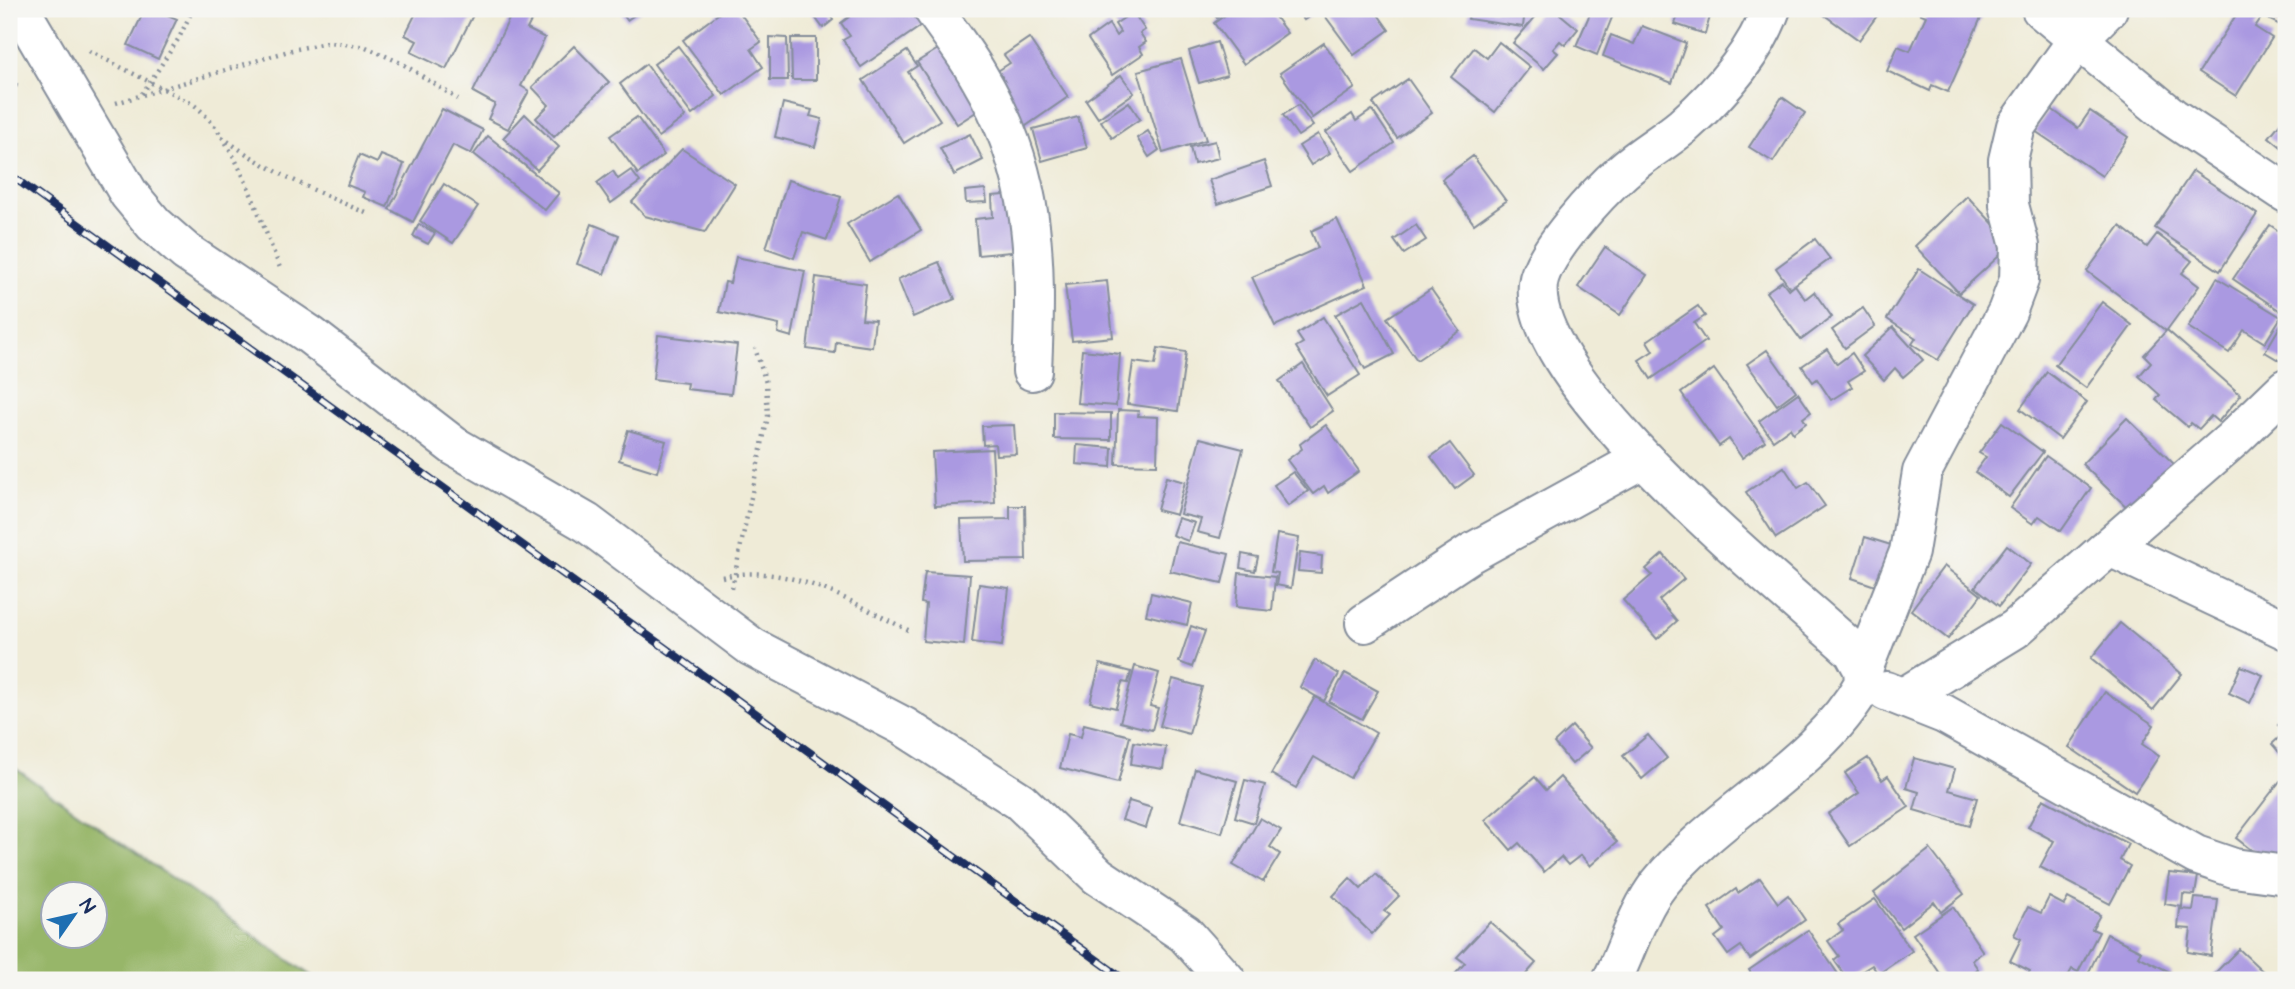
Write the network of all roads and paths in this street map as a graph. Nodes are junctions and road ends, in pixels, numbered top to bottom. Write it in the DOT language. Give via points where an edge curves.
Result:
graph roads {
  1 [pos="20,9"];
  2 [pos="193,9"];
  3 [pos="933,9"];
  4 [pos="1771,9"];
  5 [pos="2041,9"];
  6 [pos="2108,9"];
  7 [pos="2078,39"];
  8 [pos="150,84"];
  9 [pos="161,90"];
  10 [pos="141,95"];
  11 [pos="71,99"];
  12 [pos="458,99"];
  13 [pos="222,136"];
  14 [pos="2286,193"];
  15 [pos="366,213"];
  16 [pos="284,277"];
  17 [pos="755,348"];
  18 [pos="1032,371"];
  19 [pos="2286,388"];
  20 [pos="1642,459"];
  21 [pos="2110,547"];
  22 [pos="736,574"];
  23 [pos="673,586"];
  24 [pos="1365,623"];
  25 [pos="721,626"];
  26 [pos="2286,630"];
  27 [pos="910,631"];
  28 [pos="1863,676"];
  29 [pos="1904,697"];
  30 [pos="2286,875"];
  31 [pos="1226,980"];
  32 [pos="1612,980"];
  1 -- 11 [label="street"];
  2 -- 8 [label="path"];
  3 -- 18 [label="street" via="979,75 1021,171 1032,220"];
  4 -- 20 [label="street" via="1763,30 1721,89 1682,127 1623,171 1562,236 1538,283 1543,324 1564,361 1595,406"];
  5 -- 7 [label="street"];
  6 -- 7 [label="street"];
  7 -- 14 [label="street" via="2172,117"];
  7 -- 28 [label="street" via="2016,126 2008,160 2009,205 2020,246 2019,280 2007,312 1922,472 1909,552"];
  8 -- 9 [label="path"];
  8 -- 10 [label="path"];
  9 -- 10 [label="path"];
  9 -- 12 [label="path" via="330,42 366,47"];
  9 -- 13 [label="path" via="200,109"];
  10 -- 11 [label="path" via="103,104"];
  11 -- 23 [label="street" via="128,194 154,225 186,252 310,335 454,446 587,523"];
  13 -- 15 [label="path" via="250,158"];
  13 -- 16 [label="path"];
  17 -- 22 [label="path" via="766,383 768,416"];
  19 -- 21 [label="street"];
  20 -- 24 [label="street" via="1471,552"];
  20 -- 28 [label="street" via="1853,652"];
  21 -- 26 [label="street"];
  21 -- 29 [label="street" via="2015,629"];
  22 -- 23 [label="path"];
  22 -- 25 [label="path"];
  22 -- 27 [label="path" via="762,572 804,582"];
  23 -- 25 [label="street"];
  25 -- 31 [label="street" via="787,668 903,726 1020,801 1098,876 1185,934"];
  28 -- 29 [label="street"];
  28 -- 32 [label="street" via="1840,719 1658,886"];
  29 -- 30 [label="street" via="1944,714 2196,855 2234,868"];
}
